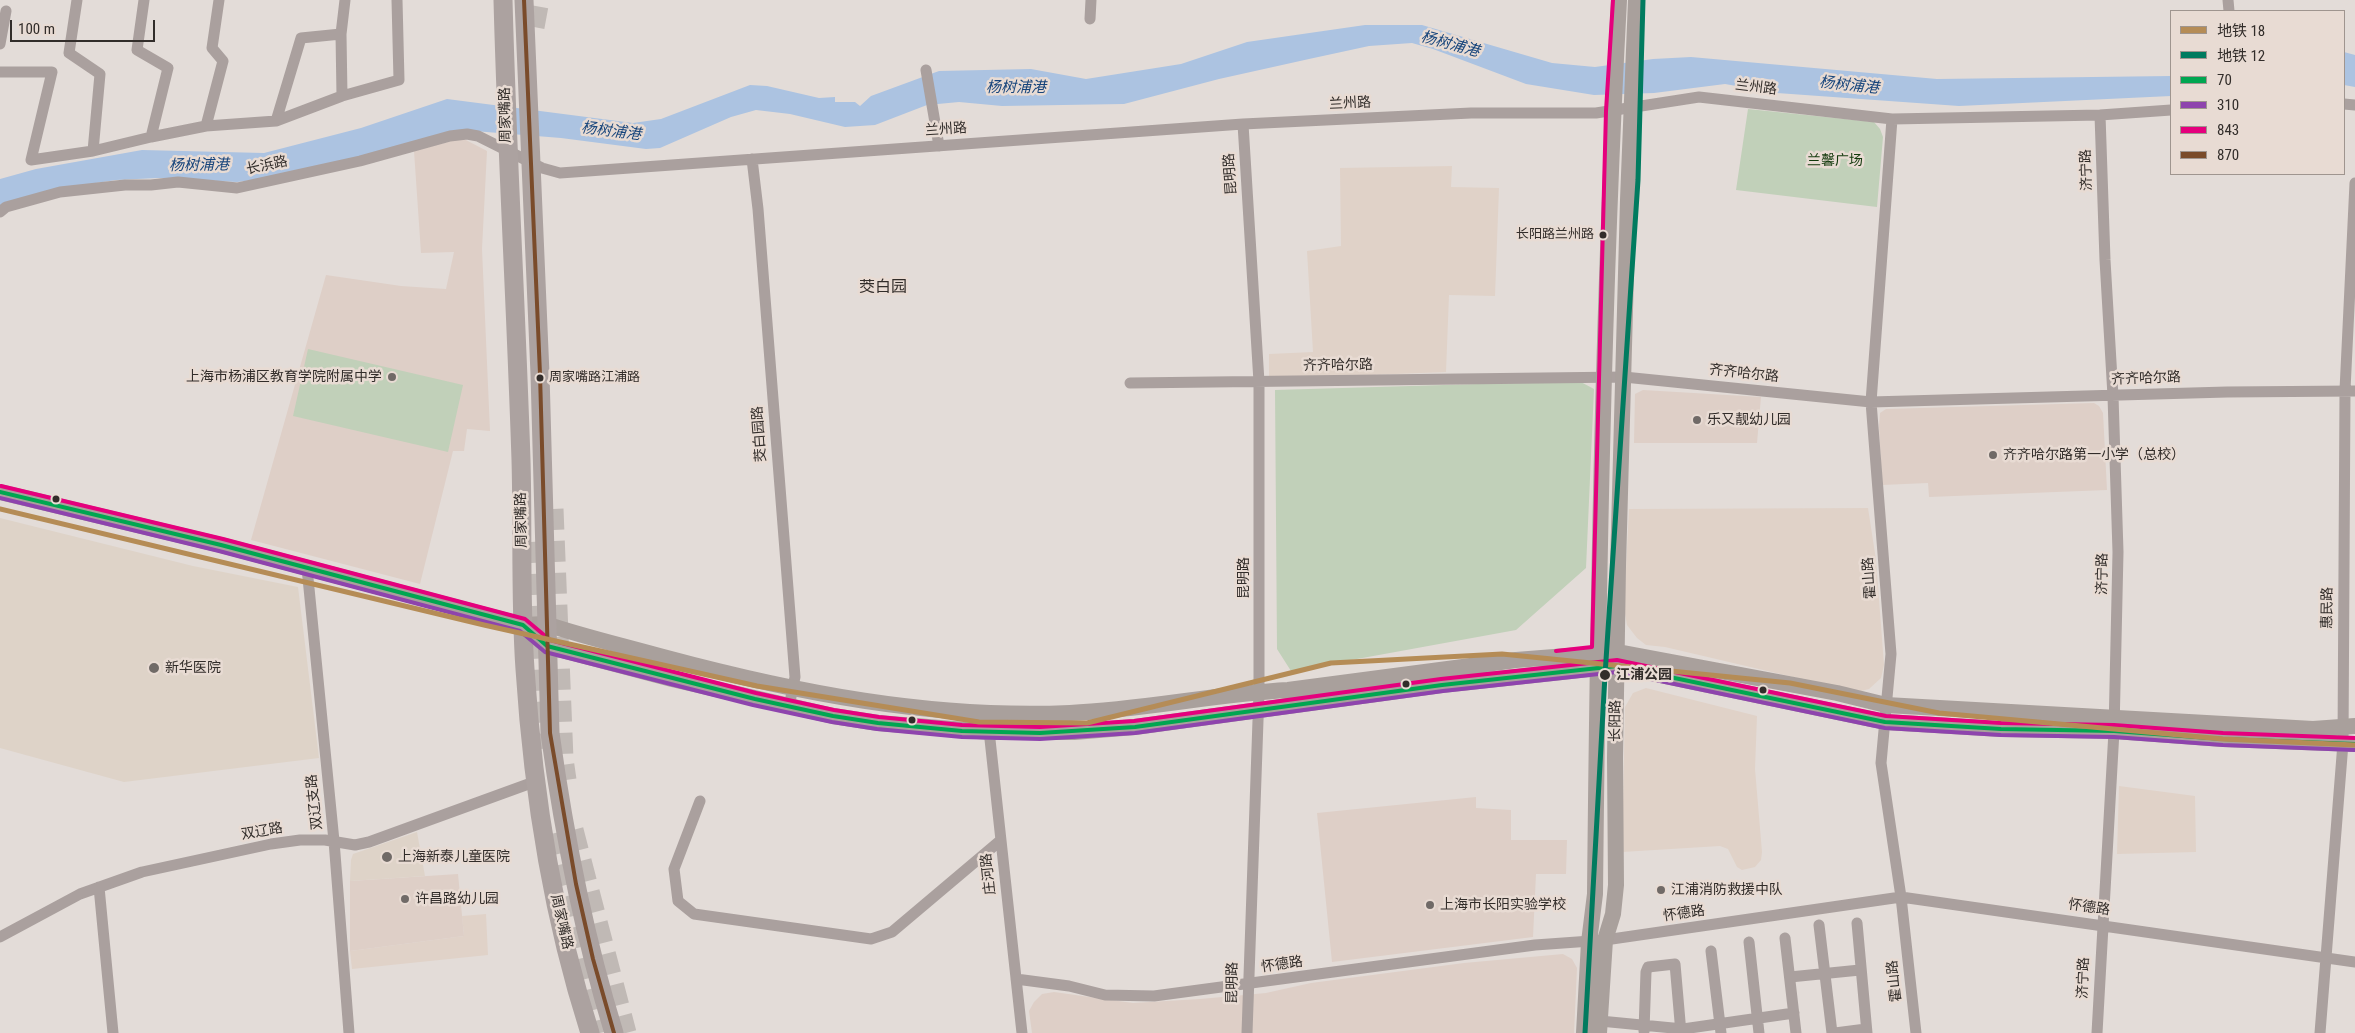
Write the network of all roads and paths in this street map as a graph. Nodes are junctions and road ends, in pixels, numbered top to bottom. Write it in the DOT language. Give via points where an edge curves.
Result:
graph roads {
  1 [pos="77,0"];
  2 [pos="144,0"];
  3 [pos="219,0"];
  4 [pos="345,0"];
  5 [pos="396,0"];
  6 [pos="503,0"];
  7 [pos="524,0"];
  8 [pos="1091,0"];
  9 [pos="1619,0"];
  10 [pos="1636,0"];
  11 [pos="5,7"];
  12 [pos="1090,19"];
  13 [pos="341,34"];
  14 [pos="0,44"];
  15 [pos="926,70"];
  16 [pos="0,72"];
  17 [pos="342,96"];
  18 [pos="1631,108"];
  19 [pos="2170,110"];
  20 [pos="1612,111"];
  21 [pos="2100,115"];
  22 [pos="1892,119"];
  23 [pos="276,121"];
  24 [pos="1243,124"];
  25 [pos="206,126"];
  26 [pos="151,137"];
  27 [pos="506,142"];
  28 [pos="939,146"];
  29 [pos="93,151"];
  30 [pos="752,159"];
  31 [pos="531,163"];
  32 [pos="2355,183"];
  33 [pos="0,212"];
  34 [pos="1604,377"];
  35 [pos="1624,377"];
  36 [pos="1259,382"];
  37 [pos="1130,383"];
  38 [pos="2350,390"];
  39 [pos="2113,396"];
  40 [pos="1871,402"];
  41 [pos="0,492"];
  42 [pos="306,568"];
  43 [pos="546,624"];
  44 [pos="523,625"];
  45 [pos="2342,632"];
  46 [pos="2355,632"];
  47 [pos="547,646"];
  48 [pos="1618,659"];
  49 [pos="1598,660"];
  50 [pos="793,690"];
  51 [pos="1259,692"];
  52 [pos="1886,705"];
  53 [pos="789,707"];
  54 [pos="1258,710"];
  55 [pos="987,712"];
  56 [pos="1885,722"];
  57 [pos="2114,724"];
  58 [pos="2349,726"];
  59 [pos="990,732"];
  60 [pos="2349,743"];
  61 [pos="534,782"];
  62 [pos="700,801"];
  63 [pos="1001,840"];
  64 [pos="334,841"];
  65 [pos="100,887"];
  66 [pos="1901,897"];
  67 [pos="1857,923"];
  68 [pos="1819,925"];
  69 [pos="2102,926"];
  70 [pos="0,937"];
  71 [pos="1785,938"];
  72 [pos="1605,940"];
  73 [pos="1589,942"];
  74 [pos="1749,942"];
  75 [pos="1710,951"];
  76 [pos="2325,958"];
  77 [pos="2355,962"];
  78 [pos="1860,970"];
  79 [pos="1825,973"];
  80 [pos="1790,977"];
  81 [pos="1016,979"];
  82 [pos="1248,985"];
  83 [pos="1794,1013"];
  84 [pos="1758,1018"];
  85 [pos="1599,1027"];
  86 [pos="1644,1029"];
  87 [pos="1720,1029"];
  88 [pos="1681,1031"];
  89 [pos="1867,1031"];
  90 [pos="113,1033"];
  91 [pos="349,1033"];
  92 [pos="590,1033"];
  93 [pos="614,1033"];
  94 [pos="1022,1033"];
  95 [pos="1247,1033"];
  96 [pos="1584,1033"];
  97 [pos="1760,1033"];
  98 [pos="1796,1033"];
  99 [pos="1833,1033"];
  100 [pos="1916,1033"];
  101 [pos="2097,1033"];
  102 [pos="2320,1033"];
  1 -- 29 [label="street" via="69,53 100,74"];
  2 -- 26 [label="street" via="137,50 168,68"];
  3 -- 25 [label="street" via="212,48 223,61"];
  4 -- 13 [label="street"];
  5 -- 17 [label="street" via="399,80"];
  6 -- 27 [label="main road, 周家嘴路"];
  7 -- 31 [label="main road, 周家嘴路"];
  8 -- 12 [label="street"];
  9 -- 20 [label="main road, 长阳路"];
  10 -- 18 [label="main road, 长阳路"];
  11 -- 14 [label="street"];
  13 -- 17 [label="street"];
  13 -- 23 [label="street" via="301,38"];
  15 -- 28 [label="street"];
  16 -- 29 [label="street" via="52,72 31,160"];
  17 -- 23 [label="street"];
  18 -- 20 [label="street, 兰州路"];
  18 -- 22 [label="street, 兰州路" via="1699,97"];
  18 -- 35 [label="main road, 长阳路"];
  19 -- 21 [label="street, 兰州路"];
  20 -- 24 [label="street, 兰州路" via="1470,113"];
  20 -- 34 [label="main road, 长阳路"];
  21 -- 22 [label="street, 兰州路"];
  21 -- 39 [label="street, 济宁路"];
  22 -- 40 [label="street, 霍山路"];
  23 -- 25 [label="street"];
  24 -- 28 [label="street, 兰州路"];
  24 -- 36 [label="street, 昆明路"];
  25 -- 26 [label="street"];
  26 -- 29 [label="street"];
  27 -- 31 [label="street, 长浜路"];
  27 -- 33 [label="street, 长浜路" via="467,134 237,188 178,182 116,186 60,192 6,207"];
  27 -- 44 [label="main road, 周家嘴路" via="521,462"];
  28 -- 30 [label="street, 兰州路"];
  30 -- 31 [label="street, 兰州路" via="560,173"];
  30 -- 50 [label="street, 茭白园路" via="795,677"];
  31 -- 43 [label="main road, 周家嘴路" via="541,384"];
  32 -- 38 [label="street, 惠民路"];
  34 -- 35 [label="street, 齐齐哈尔路"];
  34 -- 36 [label="street, 齐齐哈尔路"];
  34 -- 49 [label="main road, 长阳路"];
  35 -- 40 [label="street, 齐齐哈尔路"];
  35 -- 48 [label="main road, 长阳路"];
  36 -- 37 [label="street, 齐齐哈尔路"];
  36 -- 51 [label="street, 昆明路"];
  38 -- 39 [label="street, 齐齐哈尔路"];
  38 -- 45 [label="street, 惠民路"];
  39 -- 40 [label="street, 齐齐哈尔路"];
  39 -- 57 [label="street, 济宁路" via="2118,552"];
  40 -- 52 [label="street, 霍山路" via="1891,654"];
  41 -- 42 [label="main road"];
  42 -- 44 [label="main road"];
  42 -- 64 [label="street, 双辽支路"];
  43 -- 44 [label="main road"];
  43 -- 47 [label="main road, 周家嘴路"];
  43 -- 50 [label="main road"];
  44 -- 47 [label="main road"];
  44 -- 61 [label="main road, 周家嘴路"];
  45 -- 46 [label="street"];
  45 -- 58 [label="street, 惠民路"];
  47 -- 53 [label="main road"];
  47 -- 93 [label="main road, 周家嘴路" via="550,733 556,775 591,953"];
  48 -- 49 [label="main road"];
  48 -- 52 [label="main road" via="1837,693"];
  48 -- 56 [label="main road"];
  48 -- 72 [label="main road, 长阳路" via="1616,885 1613,914"];
  49 -- 51 [label="main road" via="1516,660"];
  49 -- 54 [label="main road"];
  49 -- 73 [label="main road, 长阳路" via="1595,894"];
  50 -- 53 [label="street, 茭白园路"];
  50 -- 55 [label="main road" via="890,705"];
  51 -- 54 [label="street, 昆明路"];
  51 -- 55 [label="main road" via="1110,710"];
  52 -- 56 [label="street, 霍山路"];
  52 -- 57 [label="main road"];
  53 -- 59 [label="main road" via="878,723"];
  54 -- 59 [label="main road" via="1135,728"];
  54 -- 82 [label="street, 昆明路"];
  55 -- 59 [label="street, 庄河路"];
  56 -- 57 [label="main road" via="2001,729"];
  56 -- 66 [label="street, 霍山路" via="1881,763"];
  57 -- 58 [label="main road" via="2313,730"];
  57 -- 60 [label="main road" via="2223,739"];
  57 -- 69 [label="street, 济宁路"];
  58 -- 60 [label="street, 惠民路"];
  59 -- 63 [label="street, 庄河路"];
  60 -- 76 [label="street, 惠民路"];
  61 -- 64 [label="street, 双辽路" via="369,842 356,845"];
  61 -- 92 [label="main road, 周家嘴路" via="570,964"];
  62 -- 63 [label="street" via="674,869 678,901 694,914 871,939 892,932"];
  63 -- 81 [label="street, 庄河路"];
  64 -- 65 [label="street, 双辽路" via="300,840 271,844 142,872"];
  64 -- 91 [label="street, 双辽支路"];
  65 -- 70 [label="street, 双辽路" via="80,894"];
  65 -- 90 [label="street"];
  66 -- 69 [label="street, 怀德路"];
  66 -- 72 [label="street, 怀德路"];
  66 -- 100 [label="street, 霍山路"];
  67 -- 78 [label="street"];
  68 -- 79 [label="street"];
  69 -- 76 [label="street, 怀德路"];
  69 -- 101 [label="street, 济宁路"];
  71 -- 80 [label="street"];
  72 -- 73 [label="street, 怀德路"];
  72 -- 85 [label="main road, 长阳路"];
  73 -- 82 [label="street, 怀德路" via="1535,944"];
  73 -- 96 [label="main road, 长阳路"];
  74 -- 84 [label="street"];
  75 -- 87 [label="street"];
  76 -- 77 [label="street, 怀德路"];
  76 -- 102 [label="street, 惠民路"];
  78 -- 79 [label="street"];
  78 -- 89 [label="street"];
  79 -- 80 [label="street"];
  79 -- 99 [label="street"];
  80 -- 83 [label="street"];
  81 -- 82 [label="street, 怀德路" via="1124,996 1154,996"];
  81 -- 94 [label="street, 庄河路"];
  82 -- 95 [label="street, 昆明路"];
  83 -- 84 [label="street"];
  83 -- 98 [label="street"];
  84 -- 87 [label="street"];
  84 -- 97 [label="street"];
  85 -- 86 [label="street"];
  86 -- 88 [label="street"];
  86 -- 88 [label="street" via="1648,967 1675,964"];
  87 -- 88 [label="street"];
  89 -- 99 [label="street"];
}
